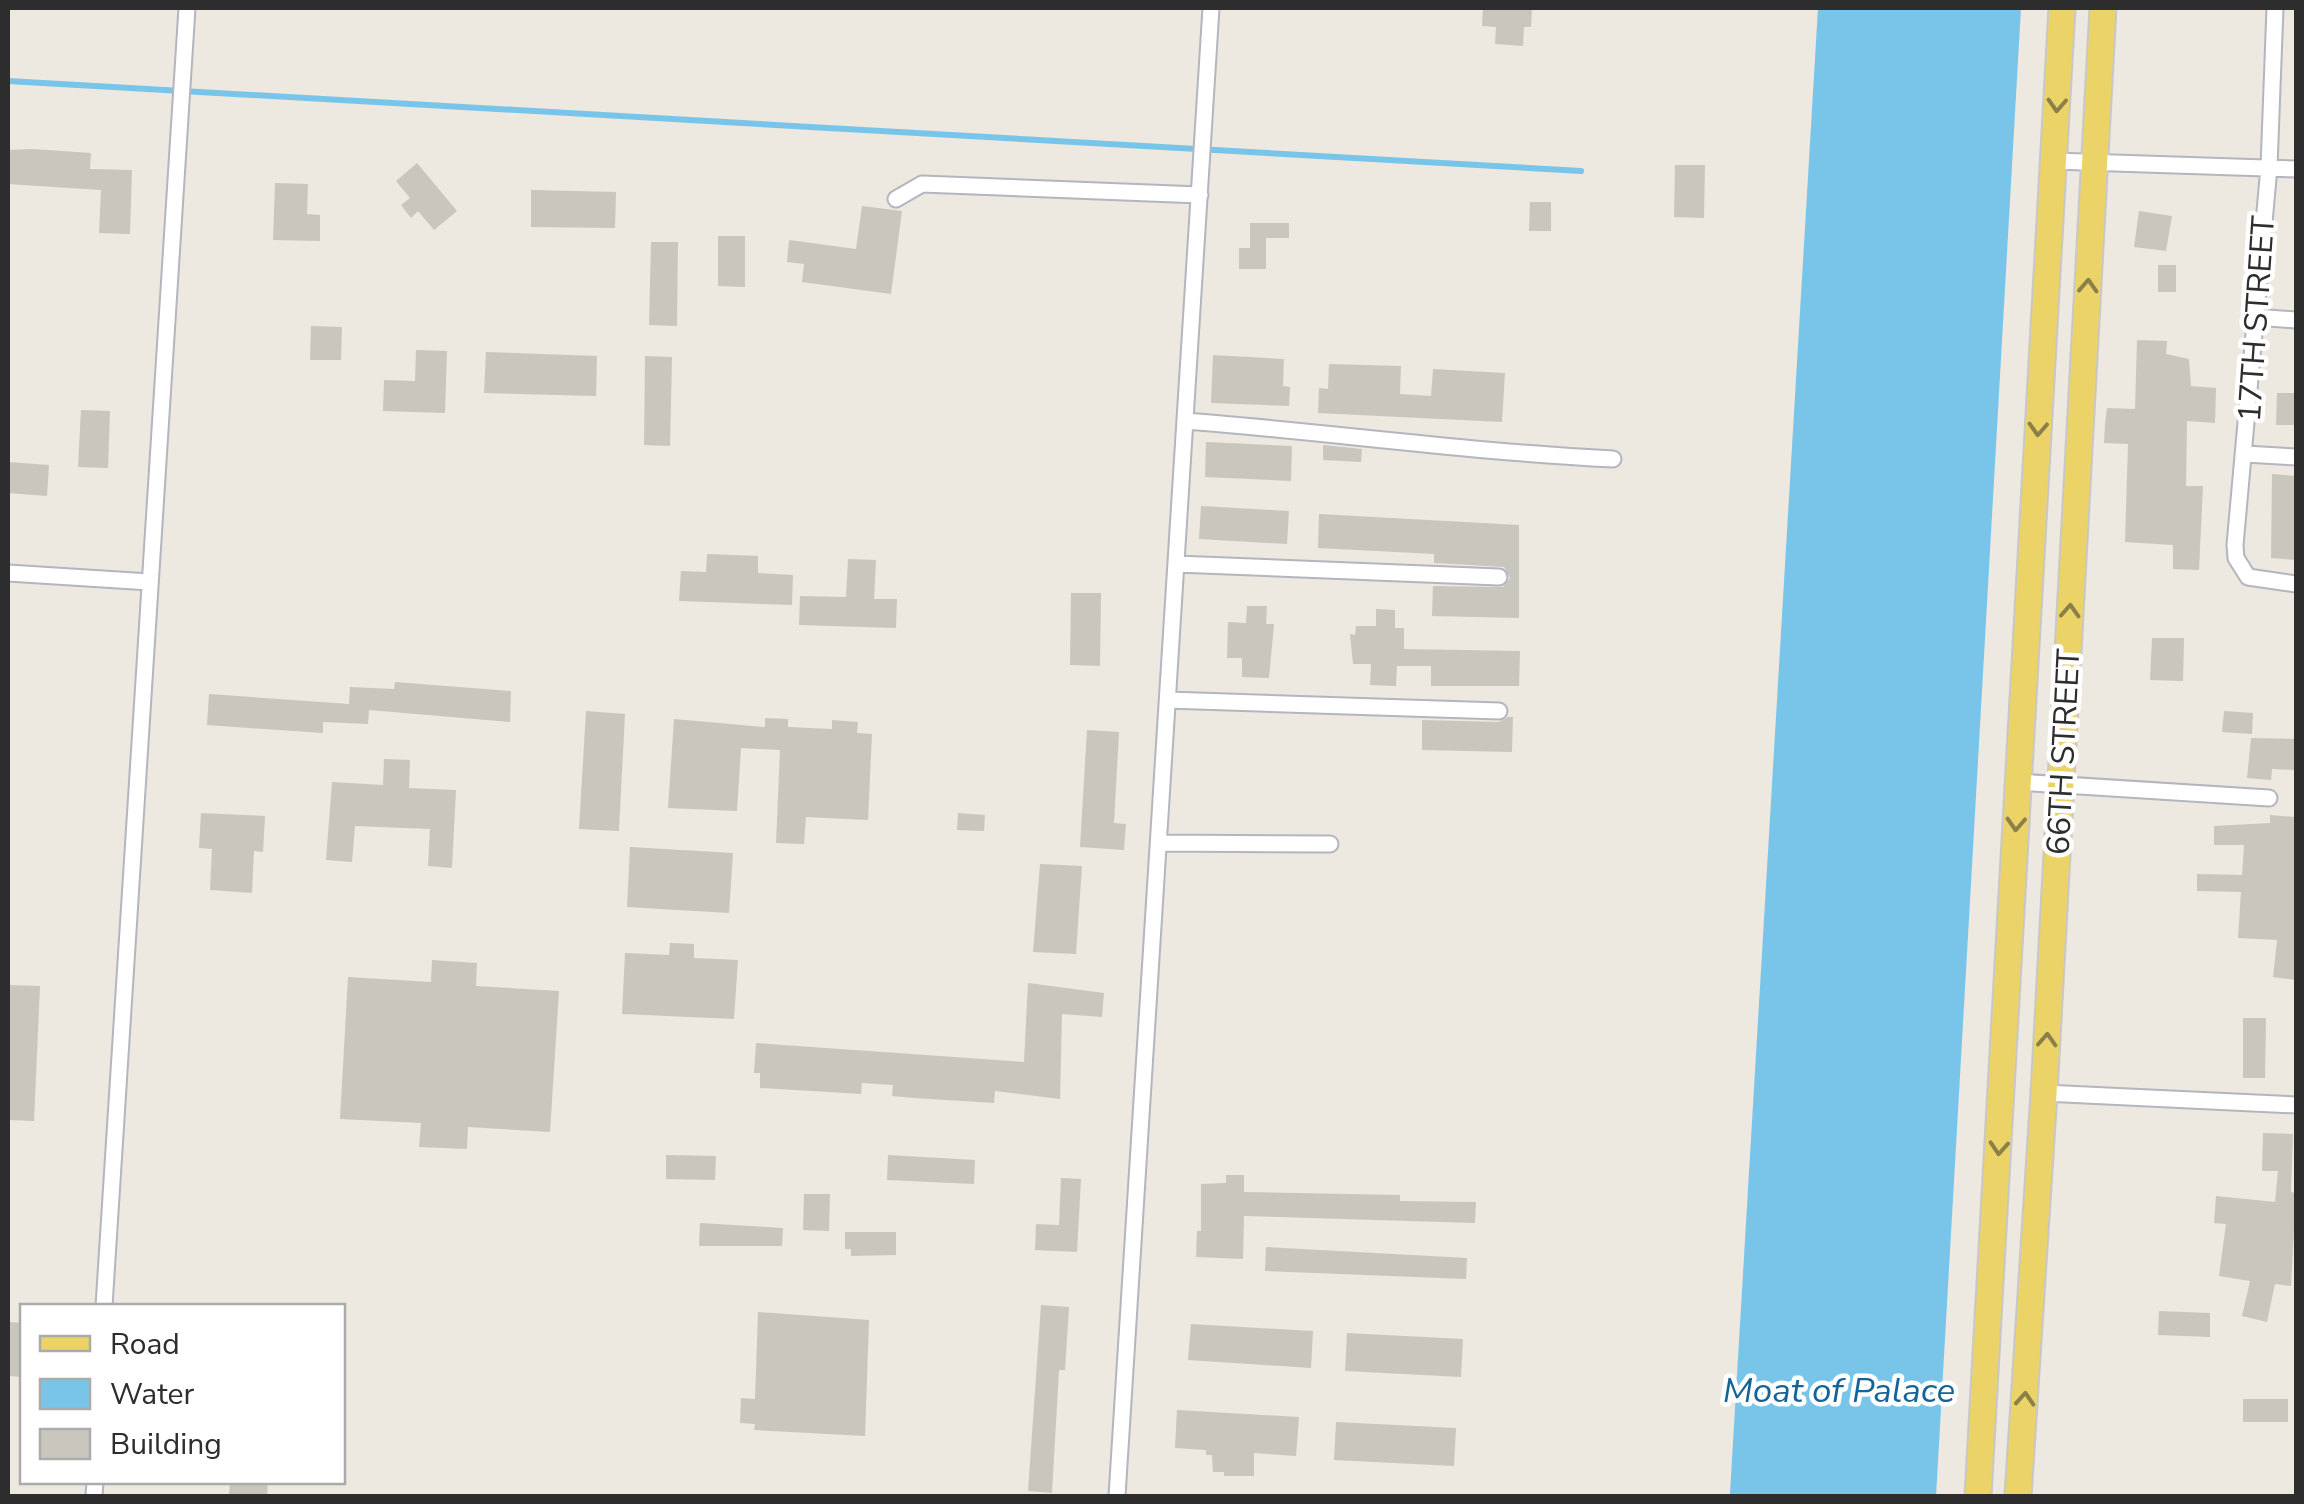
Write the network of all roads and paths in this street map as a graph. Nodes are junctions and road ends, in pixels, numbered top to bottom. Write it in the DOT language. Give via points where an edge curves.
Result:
graph roads {
  1 [pos="187,8"];
  2 [pos="1211,8"];
  3 [pos="2062,8"];
  4 [pos="2103,8"];
  5 [pos="2275,8"];
  6 [pos="2054,160"];
  7 [pos="2094,163"];
  8 [pos="2269,167"];
  9 [pos="2296,169"];
  10 [pos="1200,195"];
  11 [pos="896,199"];
  12 [pos="2254,318"];
  13 [pos="2296,320"];
  14 [pos="1186,421"];
  15 [pos="2245,454"];
  16 [pos="2296,457"];
  17 [pos="1613,459"];
  18 [pos="1176,564"];
  19 [pos="8,574"];
  20 [pos="1499,576"];
  21 [pos="150,582"];
  22 [pos="2296,584"];
  23 [pos="1168,700"];
  24 [pos="1500,711"];
  25 [pos="2018,782"];
  26 [pos="2061,784"];
  27 [pos="2269,798"];
  28 [pos="1159,842"];
  29 [pos="1330,844"];
  30 [pos="2044,1093"];
  31 [pos="2296,1105"];
  32 [pos="104,1304"];
  33 [pos="1117,1496"];
  34 [pos="1978,1496"];
  35 [pos="2018,1496"];
  1 -- 21 [label="street"];
  2 -- 10 [label="street"];
  3 -- 6 [label="main road, 66TH STREET, one-way"];
  4 -- 7 [label="main road, 66TH STREET"];
  5 -- 8 [label="street, 17TH STREET"];
  6 -- 7 [label="street"];
  6 -- 25 [label="main road, 66TH STREET, one-way"];
  7 -- 8 [label="street"];
  26 -- 7 [label="main road, 66TH STREET, one-way"];
  8 -- 9 [label="street"];
  8 -- 12 [label="street, 17TH STREET"];
  10 -- 11 [label="street" via="922,184"];
  10 -- 14 [label="street"];
  12 -- 13 [label="street"];
  12 -- 15 [label="street, 17TH STREET"];
  14 -- 17 [label="street"];
  14 -- 18 [label="street"];
  15 -- 16 [label="street"];
  15 -- 22 [label="street, 17TH STREET" via="2236,558 2248,577"];
  18 -- 20 [label="street"];
  18 -- 23 [label="street"];
  19 -- 21 [label="street"];
  21 -- 32 [label="street"];
  23 -- 24 [label="street"];
  23 -- 28 [label="street"];
  25 -- 26 [label="street"];
  25 -- 34 [label="main road, 66TH STREET, one-way"];
  26 -- 27 [label="street"];
  30 -- 26 [label="main road, 66TH STREET, one-way"];
  28 -- 29 [label="street"];
  28 -- 33 [label="street"];
  30 -- 31 [label="street"];
  35 -- 30 [label="main road, 66TH STREET, one-way"];
}
